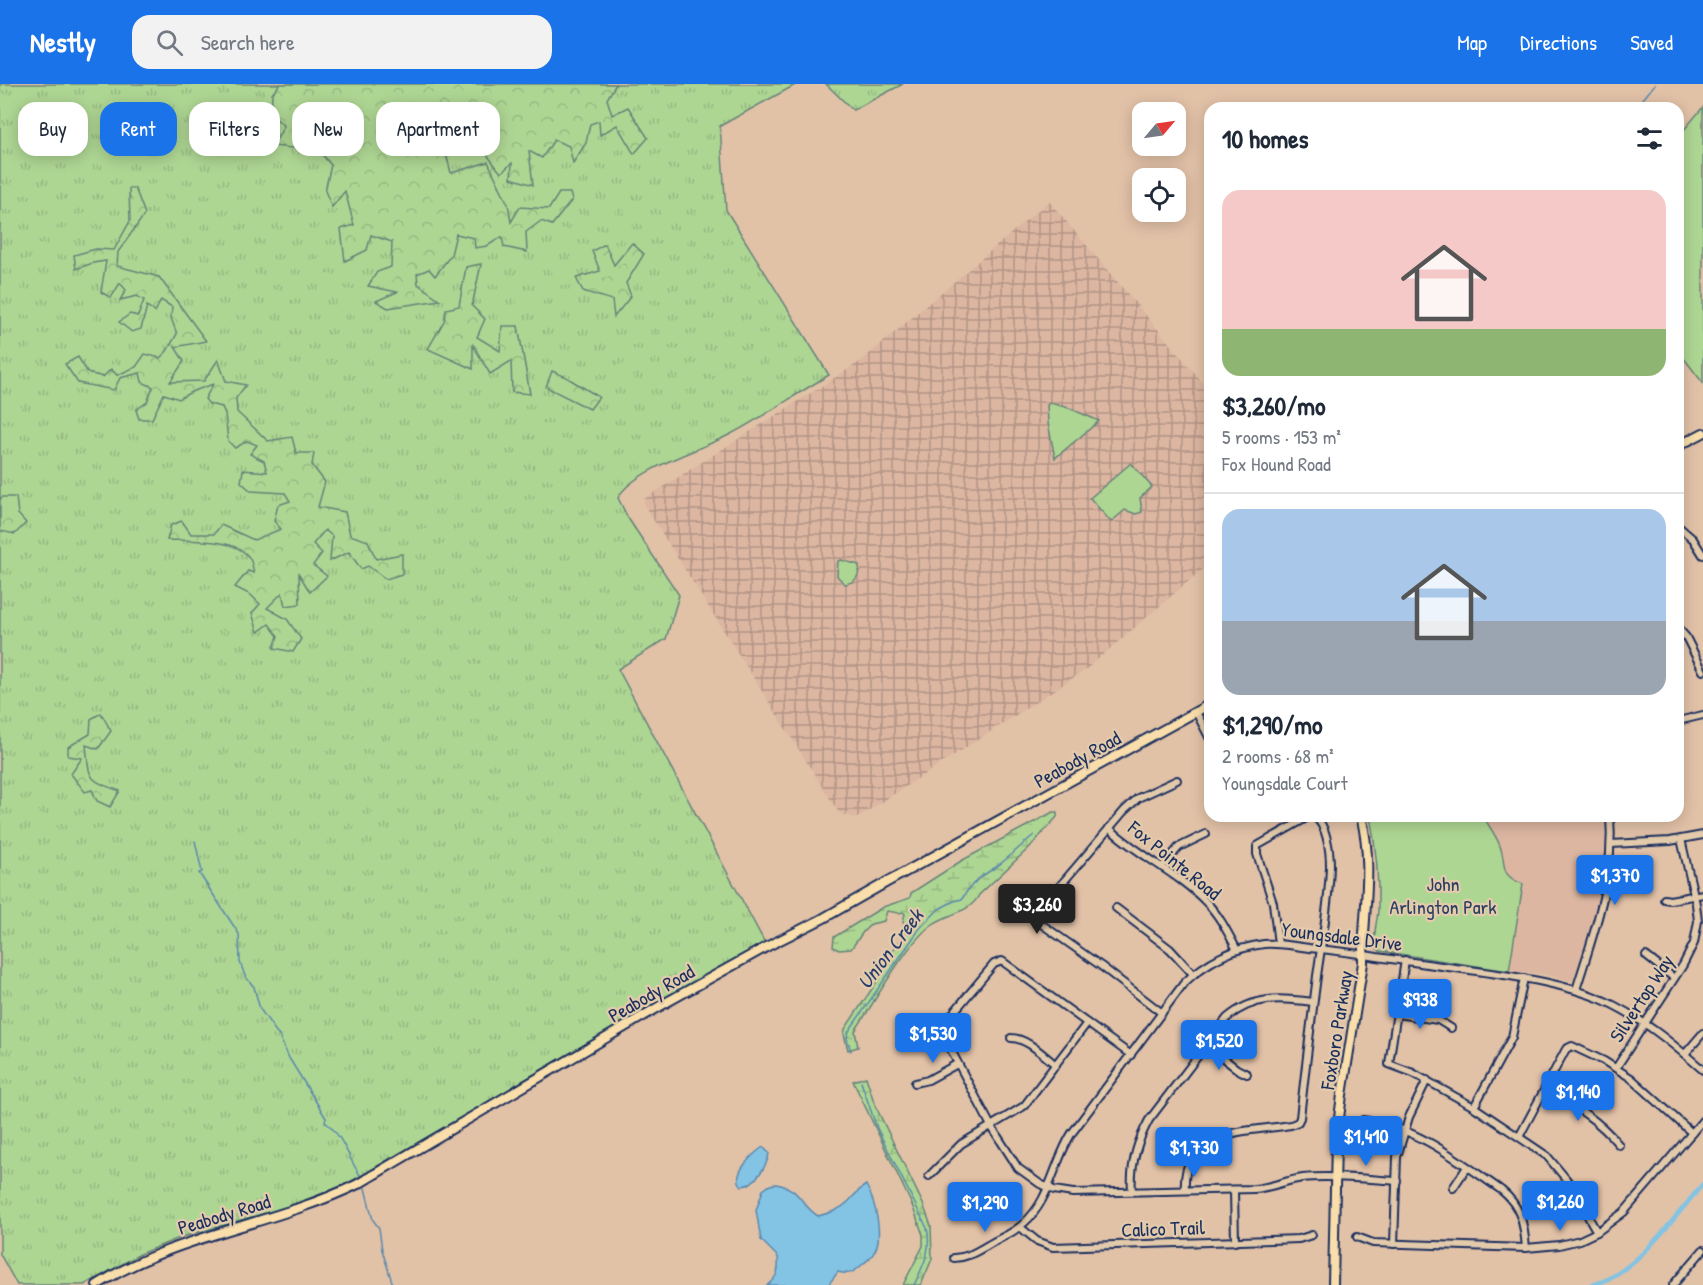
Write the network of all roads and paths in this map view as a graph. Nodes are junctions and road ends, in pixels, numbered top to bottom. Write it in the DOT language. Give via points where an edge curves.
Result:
graph roads {
  1 [pos="1702,434"];
  2 [pos="1684,443"];
  3 [pos="1684,531"];
  4 [pos="1703,555"];
  5 [pos="1684,635"];
  6 [pos="1701,663"];
  7 [pos="1703,671"];
  8 [pos="1204,707"];
  9 [pos="1196,712"];
  10 [pos="1703,716"];
  11 [pos="1684,720"];
  12 [pos="1204,727"];
  13 [pos="1177,780"];
  14 [pos="1301,822"];
  15 [pos="1319,822"];
  16 [pos="1362,822"];
  17 [pos="1610,822"];
  18 [pos="1109,828"];
  19 [pos="1206,834"];
  20 [pos="1703,835"];
  21 [pos="1681,839"];
  22 [pos="1611,844"];
  23 [pos="1162,867"];
  24 [pos="1703,894"];
  25 [pos="1695,897"];
  26 [pos="1664,898"];
  27 [pos="1116,908"];
  28 [pos="1278,944"];
  29 [pos="1321,949"];
  30 [pos="1237,950"];
  31 [pos="1363,954"];
  32 [pos="1646,956"];
  33 [pos="1405,960"];
  34 [pos="1193,974"];
  35 [pos="1524,978"];
  36 [pos="1674,978"];
  37 [pos="1576,990"];
  38 [pos="1314,1002"];
  39 [pos="1162,1013"];
  40 [pos="1397,1014"];
  41 [pos="1087,1023"];
  42 [pos="1645,1023"];
  43 [pos="1451,1028"];
  44 [pos="1703,1033"];
  45 [pos="1011,1038"];
  46 [pos="1206,1045"];
  47 [pos="1685,1054"];
  48 [pos="1131,1055"];
  49 [pos="957,1064"];
  50 [pos="1056,1065"];
  51 [pos="1616,1068"];
  52 [pos="1703,1070"];
  53 [pos="1247,1074"];
  54 [pos="1427,1080"];
  55 [pos="915,1083"];
  56 [pos="1545,1091"];
  57 [pos="1474,1107"];
  58 [pos="1703,1119"];
  59 [pos="1363,1120"];
  60 [pos="991,1126"];
  61 [pos="1405,1131"];
  62 [pos="1692,1133"];
  63 [pos="1519,1137"];
  64 [pos="1619,1145"];
  65 [pos="1467,1167"];
  66 [pos="929,1176"];
  67 [pos="1335,1178"];
  68 [pos="1397,1180"];
  69 [pos="1047,1187"];
  70 [pos="1453,1188"];
  71 [pos="1185,1190"];
  72 [pos="1234,1190"];
  73 [pos="1132,1191"];
  74 [pos="1020,1227"];
  75 [pos="1597,1232"];
  76 [pos="1312,1235"];
  77 [pos="1357,1237"];
  78 [pos="1235,1242"];
  79 [pos="1394,1244"];
  80 [pos="1526,1248"];
  81 [pos="1703,1250"];
  82 [pos="954,1258"];
  83 [pos="1333,1283"];
  84 [pos="97,1285"];
  85 [pos="1673,1285"];
  1 -- 2 [label="main road"];
  3 -- 4 [label="street"];
  5 -- 6 [label="street"];
  6 -- 7 [label="street"];
  8 -- 9 [label="main road, Peabody Road"];
  9 -- 12 [label="street"];
  9 -- 84 [label="main road, Peabody Road" via="667,1002 358,1184 311,1204 162,1252"];
  10 -- 11 [label="street"];
  13 -- 18 [label="street" via="1138,798"];
  14 -- 28 [label="street" via="1257,846 1276,914"];
  15 -- 29 [label="street" via="1329,854"];
  16 -- 31 [label="main road, Foxboro Parkway" via="1369,867"];
  17 -- 22 [label="street"];
  18 -- 23 [label="street, Fox Pointe Road"];
  18 -- 39 [label="street" via="1039,910 1037,919"];
  19 -- 23 [label="street" via="1179,847"];
  20 -- 21 [label="street"];
  21 -- 22 [label="street"];
  21 -- 25 [label="street, Silvertop Way"];
  22 -- 37 [label="street" via="1603,904"];
  23 -- 30 [label="street, Fox Pointe Road" via="1205,901"];
  24 -- 25 [label="street"];
  25 -- 26 [label="street"];
  25 -- 36 [label="street, Silvertop Way" via="1698,921 1694,943"];
  27 -- 34 [label="street" via="1170,949"];
  28 -- 29 [label="street, Youngsdale Drive"];
  28 -- 30 [label="street, Youngsdale Drive"];
  29 -- 31 [label="street, Youngsdale Drive"];
  29 -- 38 [label="street"];
  30 -- 34 [label="street, Youngsdale Drive"];
  31 -- 33 [label="street, Youngsdale Drive"];
  31 -- 67 [label="main road, Foxboro Parkway" via="1342,1095"];
  32 -- 36 [label="street"];
  33 -- 35 [label="street, Youngsdale Drive"];
  33 -- 40 [label="street"];
  34 -- 39 [label="street, Youngsdale Drive"];
  35 -- 37 [label="street, Youngsdale Drive"];
  35 -- 57 [label="street" via="1512,1037"];
  36 -- 42 [label="street, Silvertop Way"];
  37 -- 42 [label="street, Youngsdale Drive"];
  38 -- 46 [label="street" via="1278,998 1251,1003 1227,1018"];
  38 -- 71 [label="street" via="1298,1122 1203,1144 1188,1164"];
  39 -- 48 [label="street, Youngsdale Drive"];
  40 -- 43 [label="street" via="1438,1020"];
  40 -- 54 [label="street" via="1389,1064"];
  41 -- 48 [label="street"];
  41 -- 49 [label="street" via="1006,963 998,962 942,1027"];
  41 -- 50 [label="street"];
  42 -- 47 [label="street, Youngsdale Drive"];
  42 -- 51 [label="street, Silvertop Way"];
  44 -- 47 [label="street"];
  45 -- 50 [label="street" via="1028,1044"];
  46 -- 53 [label="street"];
  46 -- 73 [label="street" via="1141,1135"];
  47 -- 52 [label="street, Youngsdale Drive"];
  48 -- 69 [label="street, Youngsdale Drive" via="1066,1144"];
  49 -- 55 [label="street"];
  49 -- 60 [label="street"];
  50 -- 60 [label="street" via="1024,1106"];
  51 -- 56 [label="street" via="1568,1046"];
  51 -- 62 [label="street"];
  54 -- 57 [label="street"];
  54 -- 61 [label="street"];
  56 -- 63 [label="street"];
  56 -- 64 [label="street" via="1578,1107"];
  57 -- 63 [label="street"];
  58 -- 62 [label="street"];
  59 -- 61 [label="street"];
  60 -- 66 [label="street" via="961,1144"];
  60 -- 69 [label="street" via="1018,1168"];
  61 -- 65 [label="street"];
  61 -- 68 [label="street" via="1397,1157"];
  62 -- 75 [label="street" via="1624,1212"];
  63 -- 75 [label="street" via="1557,1167"];
  65 -- 70 [label="street"];
  65 -- 80 [label="street" via="1514,1203 1524,1221"];
  67 -- 68 [label="street"];
  67 -- 72 [label="street" via="1300,1178 1264,1188"];
  67 -- 83 [label="main road, Foxboro Parkway"];
  68 -- 79 [label="street"];
  69 -- 73 [label="street" via="1073,1193"];
  69 -- 74 [label="street, Youngsdale Drive" via="1032,1215"];
  71 -- 72 [label="street"];
  71 -- 73 [label="street"];
  72 -- 78 [label="street"];
  74 -- 78 [label="street, Calico Trail" via="1037,1242 1053,1247"];
  74 -- 82 [label="street" via="968,1256"];
  75 -- 80 [label="street" via="1568,1243"];
  76 -- 78 [label="street, Calico Trail"];
  77 -- 79 [label="street"];
  79 -- 80 [label="street"];
  81 -- 85 [label="street"];
}
